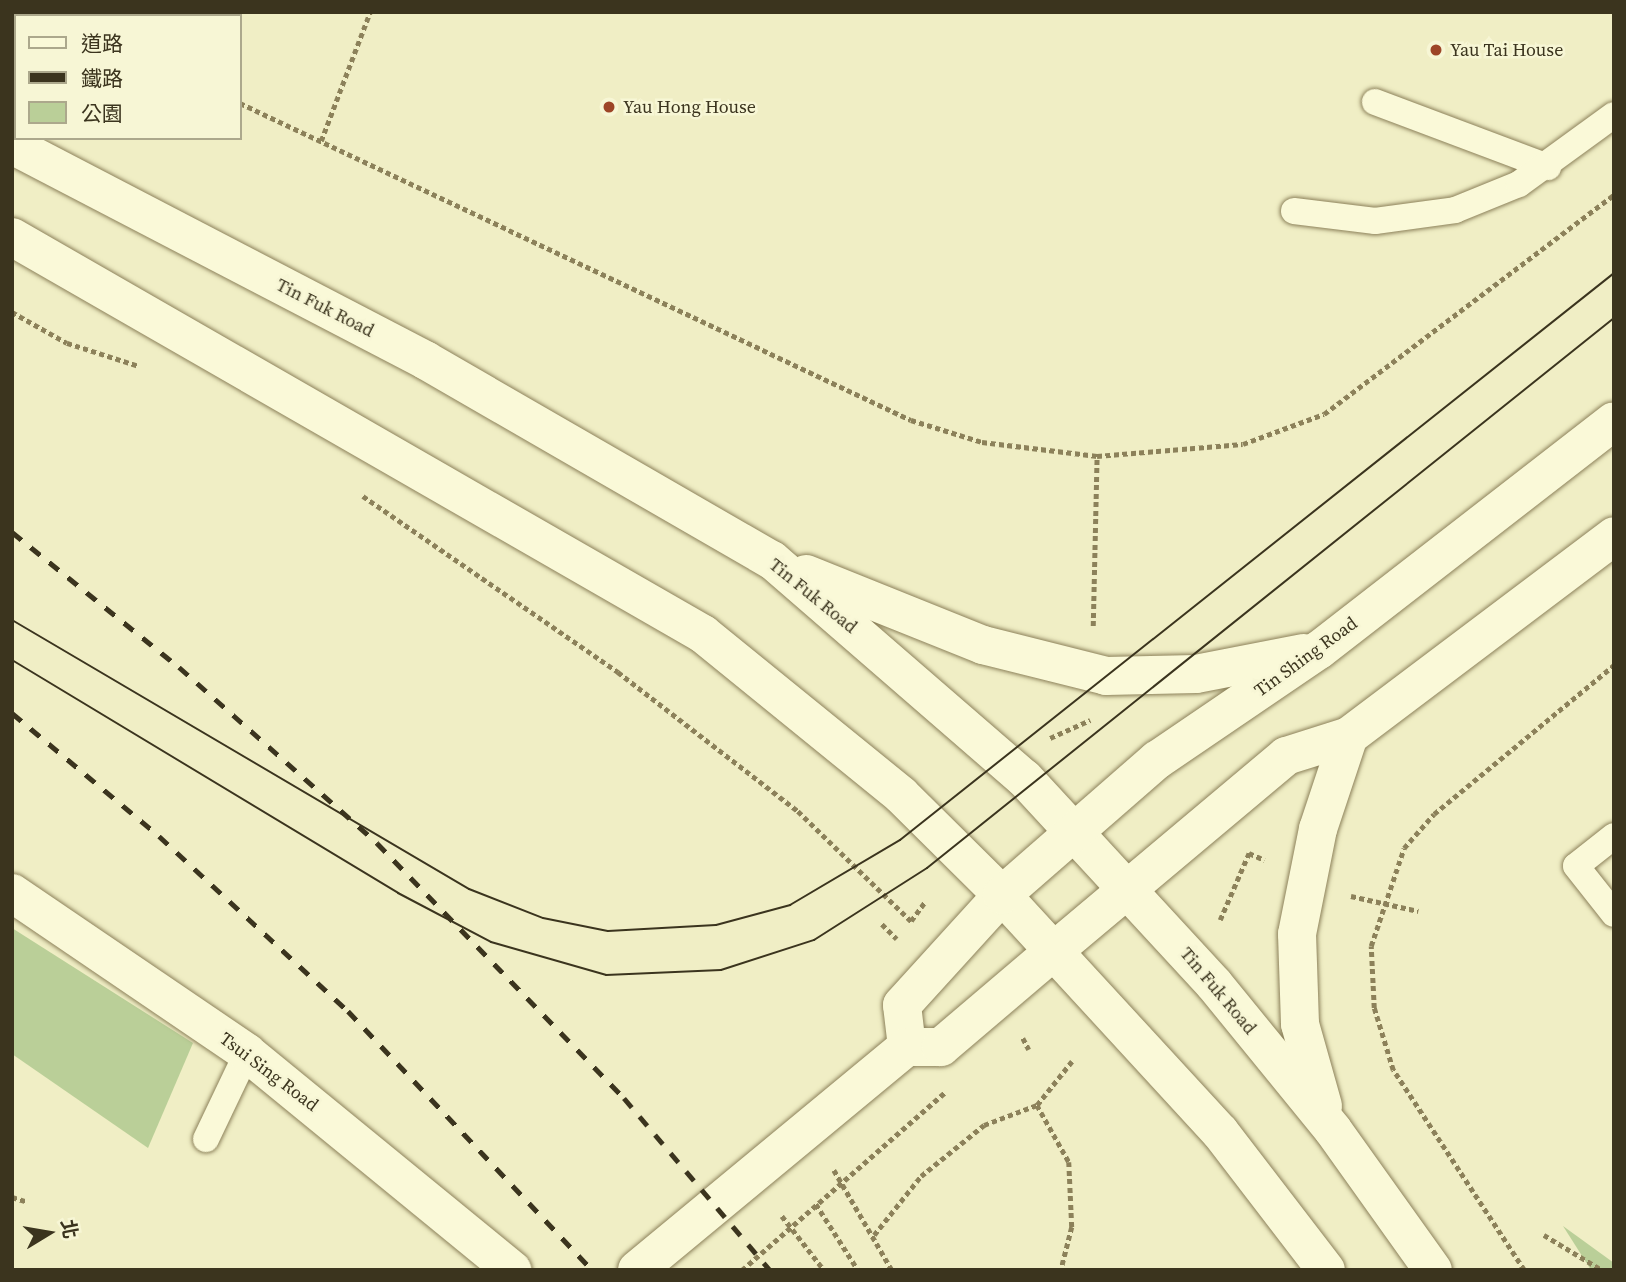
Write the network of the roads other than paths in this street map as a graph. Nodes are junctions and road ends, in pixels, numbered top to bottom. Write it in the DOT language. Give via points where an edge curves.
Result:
graph roads {
  1 [pos="1375,102"];
  2 [pos="1614,115"];
  3 [pos="12,145"];
  4 [pos="1548,167"];
  5 [pos="1294,211"];
  6 [pos="12,237"];
  7 [pos="1613,422"];
  8 [pos="1614,536"];
  9 [pos="772,561"];
  10 [pos="1320,650"];
  11 [pos="1349,736"];
  12 [pos="1072,830"];
  13 [pos="1614,836"];
  14 [pos="1125,889"];
  15 [pos="12,893"];
  16 [pos="1002,895"];
  17 [pos="1614,914"];
  18 [pos="1055,950"];
  19 [pos="907,1047"];
  20 [pos="247,1053"];
  21 [pos="1333,1130"];
  22 [pos="206,1139"];
  23 [pos="512,1270"];
  24 [pos="637,1270"];
  25 [pos="1326,1270"];
  26 [pos="1433,1270"];
  1 -- 4 [label="lane"];
  2 -- 4 [label="lane"];
  3 -- 9 [label="main road, Tin Fuk Road" via="425,360"];
  4 -- 5 [label="lane" via="1487,199 1415,218 1347,220"];
  6 -- 16 [label="main road" via="703,634 901,794"];
  7 -- 10 [label="main road, Tin Shing Road"];
  8 -- 11 [label="main road"];
  9 -- 10 [label="main road" via="983,645 1107,676 1196,674"];
  9 -- 12 [label="main road, Tin Fuk Road" via="1008,762"];
  10 -- 12 [label="main road, Tin Shing Road" via="1157,760"];
  11 -- 14 [label="main road" via="1286,756"];
  11 -- 21 [label="main road" via="1305,882 1295,977 1312,1077"];
  12 -- 14 [label="main road, Tin Fuk Road"];
  12 -- 16 [label="main road, Tin Shing Road"];
  13 -- 17 [label="lane" via="1576,866"];
  14 -- 18 [label="main road"];
  14 -- 21 [label="main road, Tin Fuk Road" via="1214,984"];
  15 -- 20 [label="main road, Tsui Sing Road"];
  16 -- 18 [label="main road"];
  16 -- 19 [label="main road, Tin Shing Road" via="902,1005"];
  18 -- 19 [label="main road" via="941,1047"];
  18 -- 25 [label="main road" via="1220,1132"];
  19 -- 24 [label="main road"];
  20 -- 22 [label="lane"];
  20 -- 23 [label="main road, Tsui Sing Road"];
  21 -- 26 [label="main road, Tin Fuk Road"];
}
